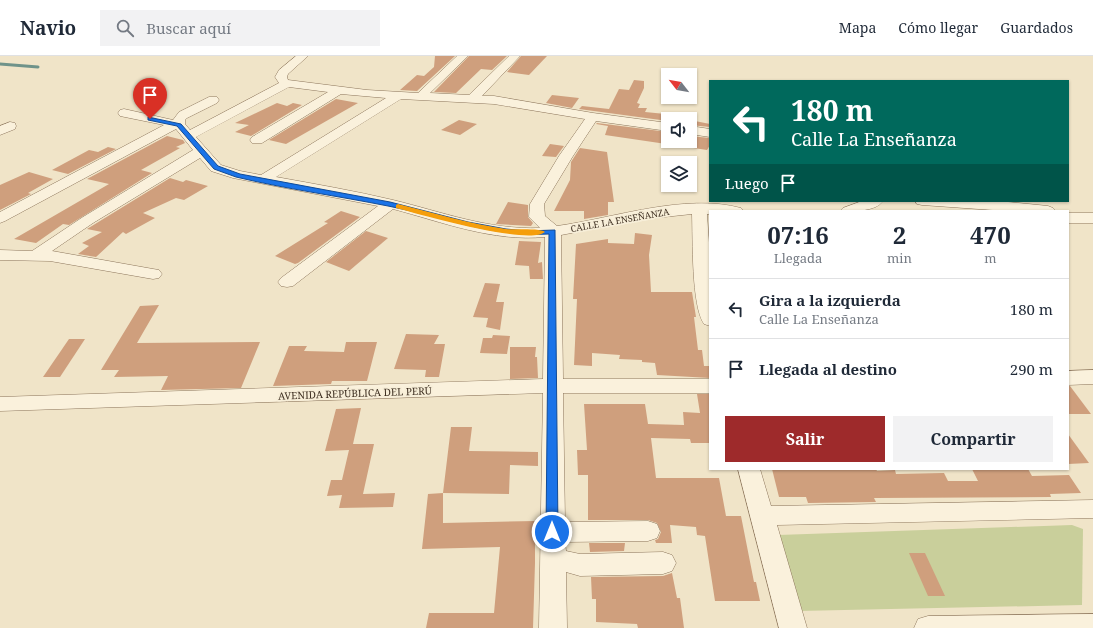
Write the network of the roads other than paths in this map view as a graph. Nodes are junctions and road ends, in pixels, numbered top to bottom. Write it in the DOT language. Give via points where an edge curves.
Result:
graph roads {
  1 [pos="303,56"];
  2 [pos="463,56"];
  3 [pos="515,56"];
  4 [pos="288,84"];
  5 [pos="340,90"];
  6 [pos="238,95"];
  7 [pos="400,95"];
  8 [pos="421,96"];
  9 [pos="472,98"];
  10 [pos="254,100"];
  11 [pos="236,110"];
  12 [pos="124,113"];
  13 [pos="593,117"];
  14 [pos="179,119"];
  15 [pos="661,126"];
  16 [pos="697,131"];
  17 [pos="709,133"];
  18 [pos="189,136"];
  19 [pos="257,140"];
  20 [pos="201,151"];
  21 [pos="262,180"];
  22 [pos="873,202"];
  23 [pos="943,202"];
  24 [pos="390,204"];
  25 [pos="700,208"];
  26 [pos="724,210"];
  27 [pos="851,210"];
  28 [pos="1039,210"];
  29 [pos="0,218"];
  30 [pos="1069,218"];
  31 [pos="1093,218"];
  32 [pos="553,231"];
  33 [pos="0,255"];
  34 [pos="35,256"];
  35 [pos="153,274"];
  36 [pos="287,282"];
  37 [pos="709,316"];
  38 [pos="1093,377"];
  39 [pos="1069,378"];
  40 [pos="552,386"];
  41 [pos="709,386"];
  42 [pos="0,404"];
  43 [pos="749,470"];
  44 [pos="1093,509"];
  45 [pos="762,516"];
  46 [pos="648,531"];
  47 [pos="552,532"];
  48 [pos="552,558"];
  49 [pos="663,563"];
  50 [pos="1093,626"];
  51 [pos="552,628"];
  52 [pos="793,628"];
  53 [pos="928,628"];
  1 -- 4 [label="street" via="280,77"];
  2 -- 8 [label="street"];
  3 -- 9 [label="street"];
  4 -- 5 [label="street"];
  4 -- 10 [label="street"];
  5 -- 7 [label="street"];
  5 -- 19 [label="street"];
  6 -- 10 [label="street"];
  7 -- 8 [label="street"];
  7 -- 21 [label="street"];
  8 -- 9 [label="street"];
  9 -- 13 [label="street"];
  10 -- 11 [label="street"];
  11 -- 14 [label="street" via="215,103"];
  11 -- 18 [label="street" via="208,120"];
  12 -- 14 [label="street"];
  13 -- 15 [label="street"];
  13 -- 32 [label="street" via="537,204 537,217"];
  14 -- 18 [label="street, CALLE LA ENSEÑANZA"];
  14 -- 29 [label="street"];
  16 -- 17 [label="street"];
  18 -- 20 [label="street, CALLE LA ENSEÑANZA"];
  20 -- 21 [label="street, CALLE LA ENSEÑANZA" via="216,168 238,176"];
  20 -- 34 [label="street" via="88,220"];
  21 -- 24 [label="street, CALLE LA ENSEÑANZA"];
  22 -- 27 [label="street"];
  23 -- 28 [label="street"];
  24 -- 32 [label="street, CALLE LA ENSEÑANZA" via="506,231"];
  24 -- 36 [label="street"];
  25 -- 26 [label="street, CALLE LA ENSEÑANZA"];
  25 -- 32 [label="street, CALLE LA ENSEÑANZA" via="645,214"];
  25 -- 37 [label="street" via="704,297"];
  30 -- 31 [label="street"];
  32 -- 40 [label="street"];
  33 -- 34 [label="street"];
  34 -- 35 [label="street" via="50,256"];
  38 -- 39 [label="street"];
  40 -- 41 [label="street, AVENIDA REPÚBLICA DEL PERÚ"];
  40 -- 42 [label="street, AVENIDA REPÚBLICA DEL PERÚ"];
  40 -- 47 [label="street"];
  43 -- 45 [label="street"];
  44 -- 45 [label="street"];
  45 -- 52 [label="street"];
  46 -- 47 [label="street"];
  47 -- 48 [label="street"];
  48 -- 49 [label="street" via="580,565"];
  48 -- 51 [label="street"];
  50 -- 53 [label="street"];
}
